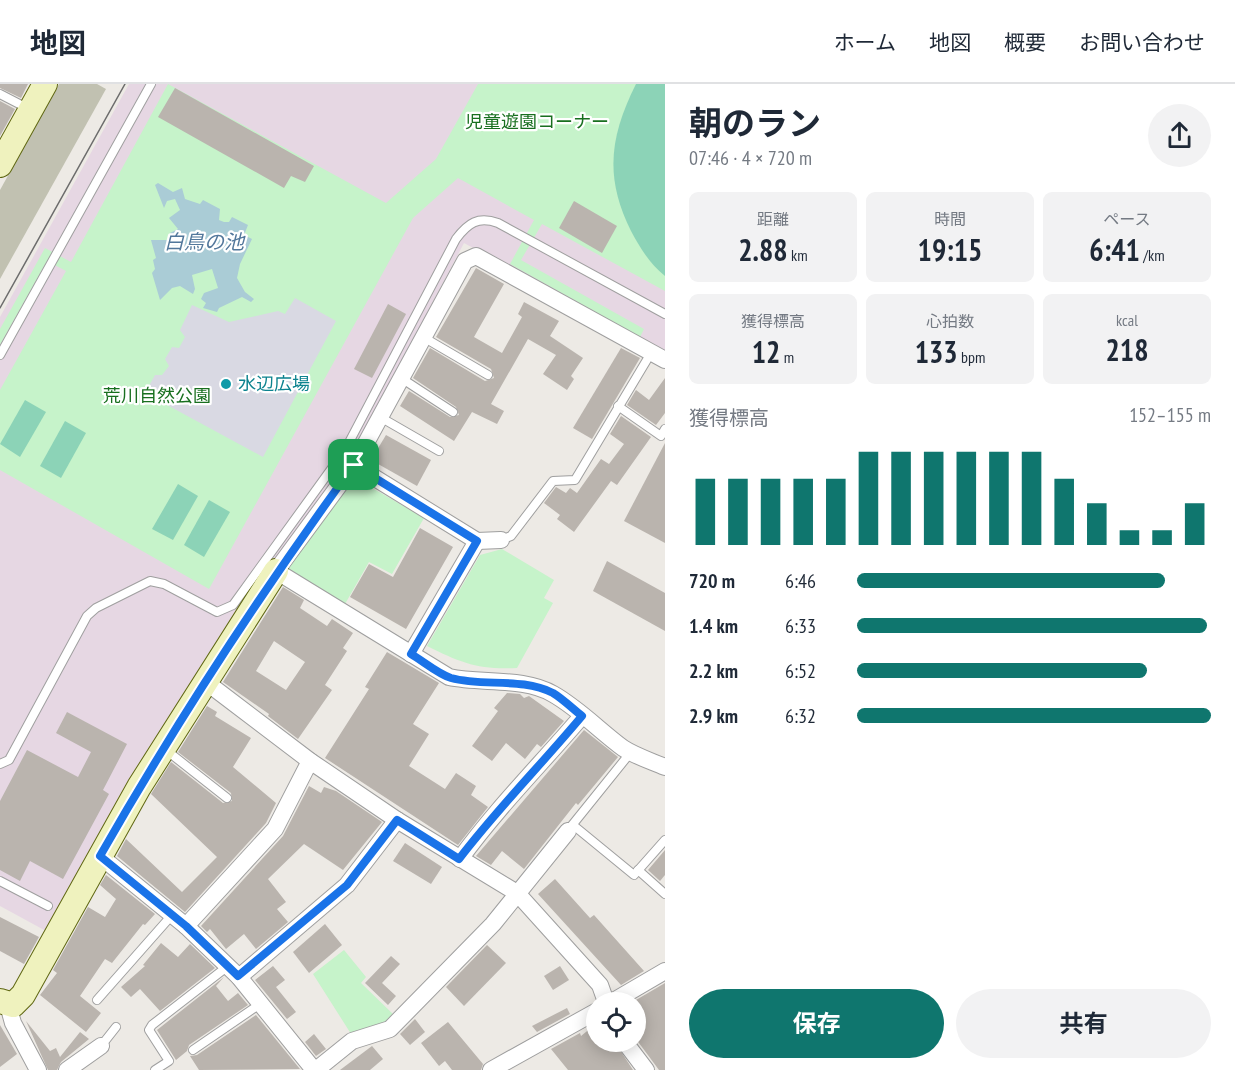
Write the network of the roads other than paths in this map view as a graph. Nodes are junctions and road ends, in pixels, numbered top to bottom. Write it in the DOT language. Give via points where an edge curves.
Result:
graph roads {
  1 [pos="45,84"];
  2 [pos="151,84"];
  3 [pos="0,94"];
  4 [pos="30,110"];
  5 [pos="0,165"];
  6 [pos="665,314"];
  7 [pos="423,337"];
  8 [pos="0,356"];
  9 [pos="658,357"];
  10 [pos="488,375"];
  11 [pos="401,378"];
  12 [pos="618,406"];
  13 [pos="453,412"];
  14 [pos="380,417"];
  15 [pos="665,429"];
  16 [pos="439,451"];
  17 [pos="354,465"];
  18 [pos="501,540"];
  19 [pos="477,541"];
  20 [pos="276,571"];
  21 [pos="411,654"];
  22 [pos="206,682"];
  23 [pos="582,716"];
  24 [pos="163,748"];
  25 [pos="631,752"];
  26 [pos="310,761"];
  27 [pos="0,764"];
  28 [pos="665,767"];
  29 [pos="227,798"];
  30 [pos="397,820"];
  31 [pos="570,828"];
  32 [pos="665,840"];
  33 [pos="100,856"];
  34 [pos="459,859"];
  35 [pos="638,870"];
  36 [pos="0,881"];
  37 [pos="517,893"];
  38 [pos="665,894"];
  39 [pos="48,906"];
  40 [pos="172,915"];
  41 [pos="186,926"];
  42 [pos="233,971"];
  43 [pos="665,972"];
  44 [pos="602,992"];
  45 [pos="630,992"];
  46 [pos="97,1000"];
  47 [pos="4,1003"];
  48 [pos="260,1004"];
  49 [pos="586,1017"];
  50 [pos="116,1028"];
  51 [pos="101,1046"];
  52 [pos="193,1050"];
  53 [pos="632,1052"];
  54 [pos="38,1070"];
  55 [pos="67,1070"];
  56 [pos="155,1070"];
  57 [pos="315,1070"];
  58 [pos="491,1070"];
  59 [pos="646,1070"];
  1 -- 4 [label="street"];
  2 -- 8 [label="lane"];
  3 -- 4 [label="lane"];
  4 -- 5 [label="street" via="10,139"];
  6 -- 27 [label="lane" via="498,223 483,219 470,224 456,239 345,450 233,605 217,612 164,584 150,581 90,611 9,760"];
  7 -- 9 [label="street" via="465,261 476,256"];
  7 -- 10 [label="lane"];
  7 -- 11 [label="street"];
  9 -- 12 [label="lane"];
  11 -- 13 [label="lane"];
  11 -- 14 [label="street"];
  12 -- 15 [label="lane" via="661,436"];
  12 -- 18 [label="lane" via="575,480 553,481 511,536"];
  14 -- 16 [label="lane"];
  14 -- 17 [label="street"];
  17 -- 19 [label="street"];
  17 -- 20 [label="street"];
  18 -- 19 [label="street"];
  19 -- 21 [label="street"];
  20 -- 21 [label="street"];
  20 -- 22 [label="street"];
  21 -- 23 [label="street" via="449,677 536,687 554,694"];
  22 -- 24 [label="street"];
  22 -- 26 [label="street"];
  23 -- 25 [label="street"];
  23 -- 34 [label="street" via="500,805"];
  24 -- 29 [label="lane"];
  24 -- 33 [label="street"];
  25 -- 28 [label="street"];
  25 -- 31 [label="lane"];
  26 -- 30 [label="street"];
  26 -- 41 [label="street" via="275,828"];
  30 -- 34 [label="street"];
  30 -- 42 [label="street" via="347,885"];
  31 -- 35 [label="lane" via="634,875"];
  31 -- 37 [label="street"];
  32 -- 35 [label="lane"];
  33 -- 40 [label="street"];
  33 -- 47 [label="street" via="18,1003"];
  34 -- 37 [label="street"];
  35 -- 38 [label="lane"];
  36 -- 39 [label="lane"];
  37 -- 44 [label="street"];
  37 -- 57 [label="street" via="493,924 390,1029 352,1041"];
  40 -- 41 [label="street"];
  40 -- 46 [label="lane"];
  41 -- 42 [label="street"];
  42 -- 48 [label="street"];
  42 -- 56 [label="lane" via="152,1025 151,1036 169,1061"];
  43 -- 45 [label="street"];
  47 -- 54 [label="street"];
  48 -- 52 [label="lane"];
  48 -- 57 [label="street"];
  49 -- 58 [label="street"];
  50 -- 51 [label="lane"];
  51 -- 55 [label="street"];
  53 -- 59 [label="street"];
}
